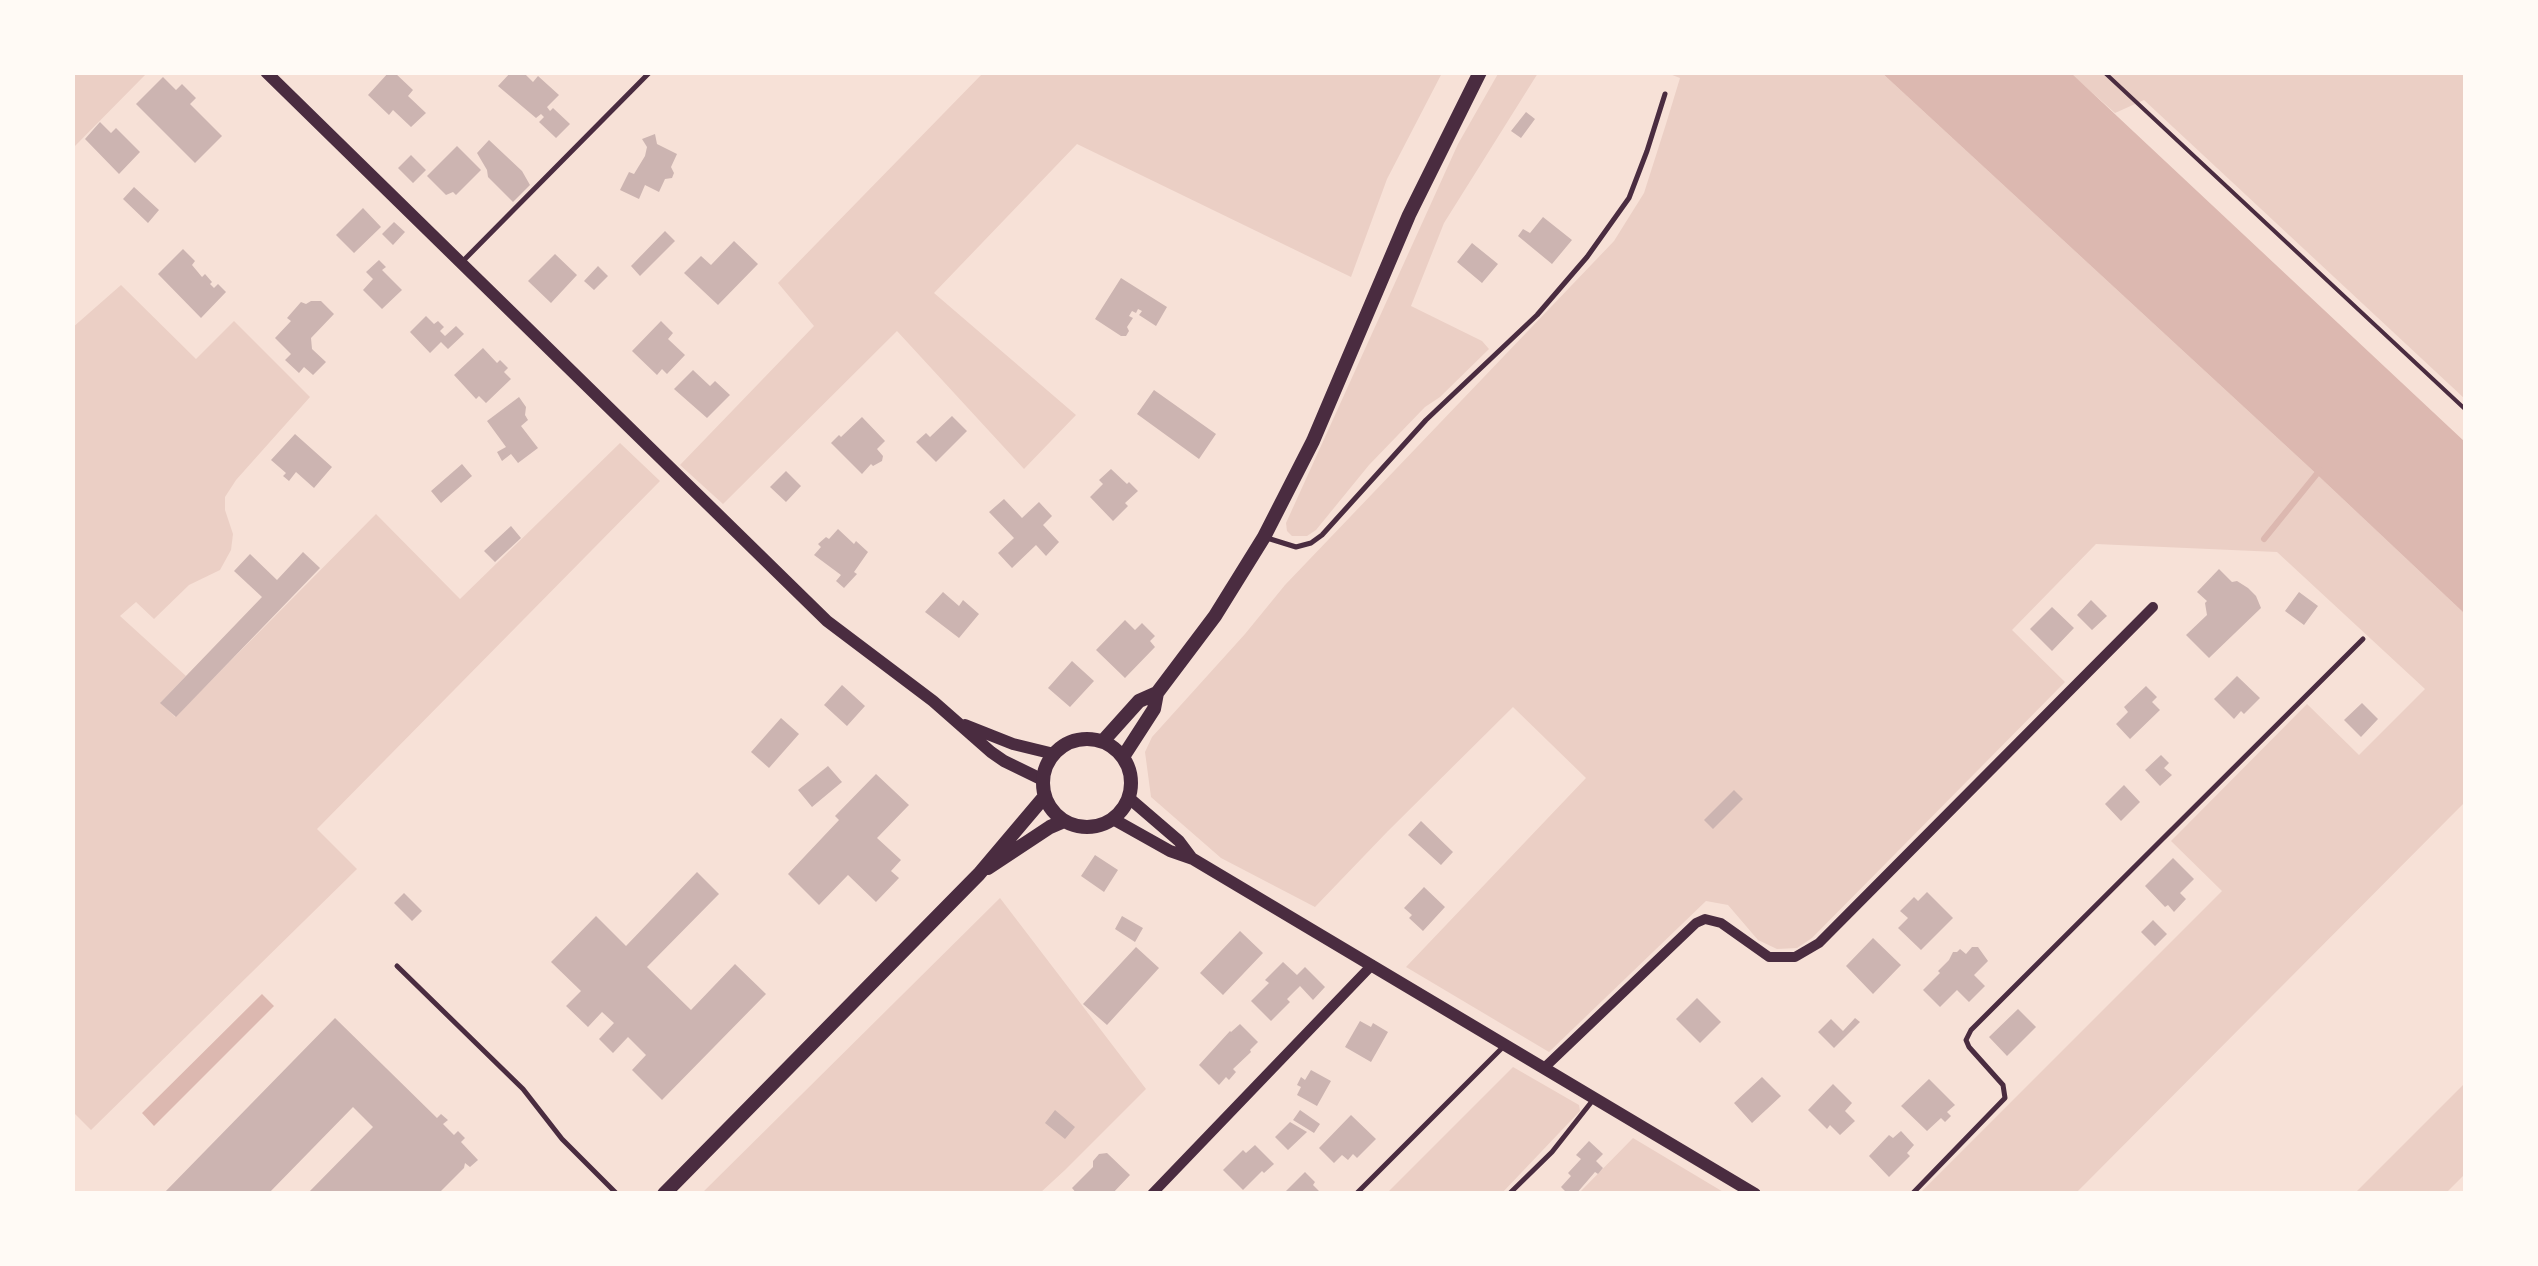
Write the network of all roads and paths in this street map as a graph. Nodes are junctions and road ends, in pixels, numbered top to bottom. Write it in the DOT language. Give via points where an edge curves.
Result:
graph roads {
  1 [pos="266,72"];
  2 [pos="650,72"];
  3 [pos="1480,72"];
  4 [pos="2104,72"];
  5 [pos="1665,94"];
  6 [pos="460,264"];
  7 [pos="2466,410"];
  8 [pos="1264,537"];
  9 [pos="2153,607"];
  10 [pos="2363,639"];
  11 [pos="1158,693"];
  12 [pos="958,722"];
  13 [pos="1102,740"];
  14 [pos="1054,754"];
  15 [pos="1123,757"];
  16 [pos="1044,788"];
  17 [pos="1129,798"];
  18 [pos="1114,819"];
  19 [pos="1064,821"];
  20 [pos="1192,859"];
  21 [pos="979,874"];
  22 [pos="398,966"];
  23 [pos="1372,966"];
  24 [pos="1505,1045"];
  25 [pos="1544,1068"];
  26 [pos="1595,1098"];
  27 [pos="617,1194"];
  28 [pos="664,1194"];
  29 [pos="1152,1194"];
  30 [pos="1356,1194"];
  31 [pos="1509,1194"];
  32 [pos="1755,1194"];
  33 [pos="1912,1194"];
  1 -- 6 [label="street"];
  2 -- 6 [label="lane"];
  3 -- 8 [label="main road"];
  4 -- 7 [label="path"];
  5 -- 8 [label="lane" via="1629,198 1536,315 1426,420 1322,536 1296,548"];
  6 -- 12 [label="street" via="827,621"];
  8 -- 11 [label="main road"];
  9 -- 25 [label="street" via="1819,943 1795,957 1768,958 1722,923 1696,923"];
  10 -- 33 [label="lane" via="1971,1030 1968,1048 2003,1085 2004,1098"];
  11 -- 13 [label="main road" via="1139,701"];
  11 -- 15 [label="main road"];
  12 -- 14 [label="street"];
  12 -- 16 [label="street"];
  13 -- 14 [label="main road" via="1076,740"];
  13 -- 15 [label="main road"];
  14 -- 16 [label="main road"];
  15 -- 17 [label="main road" via="1130,770"];
  16 -- 19 [label="main road"];
  16 -- 21 [label="main road"];
  17 -- 18 [label="main road"];
  17 -- 20 [label="street"];
  18 -- 19 [label="main road" via="1088,827"];
  18 -- 20 [label="street"];
  19 -- 21 [label="main road"];
  20 -- 23 [label="street"];
  21 -- 28 [label="main road"];
  22 -- 27 [label="lane"];
  23 -- 24 [label="street"];
  23 -- 29 [label="street"];
  24 -- 25 [label="street"];
  24 -- 30 [label="lane"];
  25 -- 26 [label="street"];
  26 -- 31 [label="lane"];
  26 -- 32 [label="street"];
}
